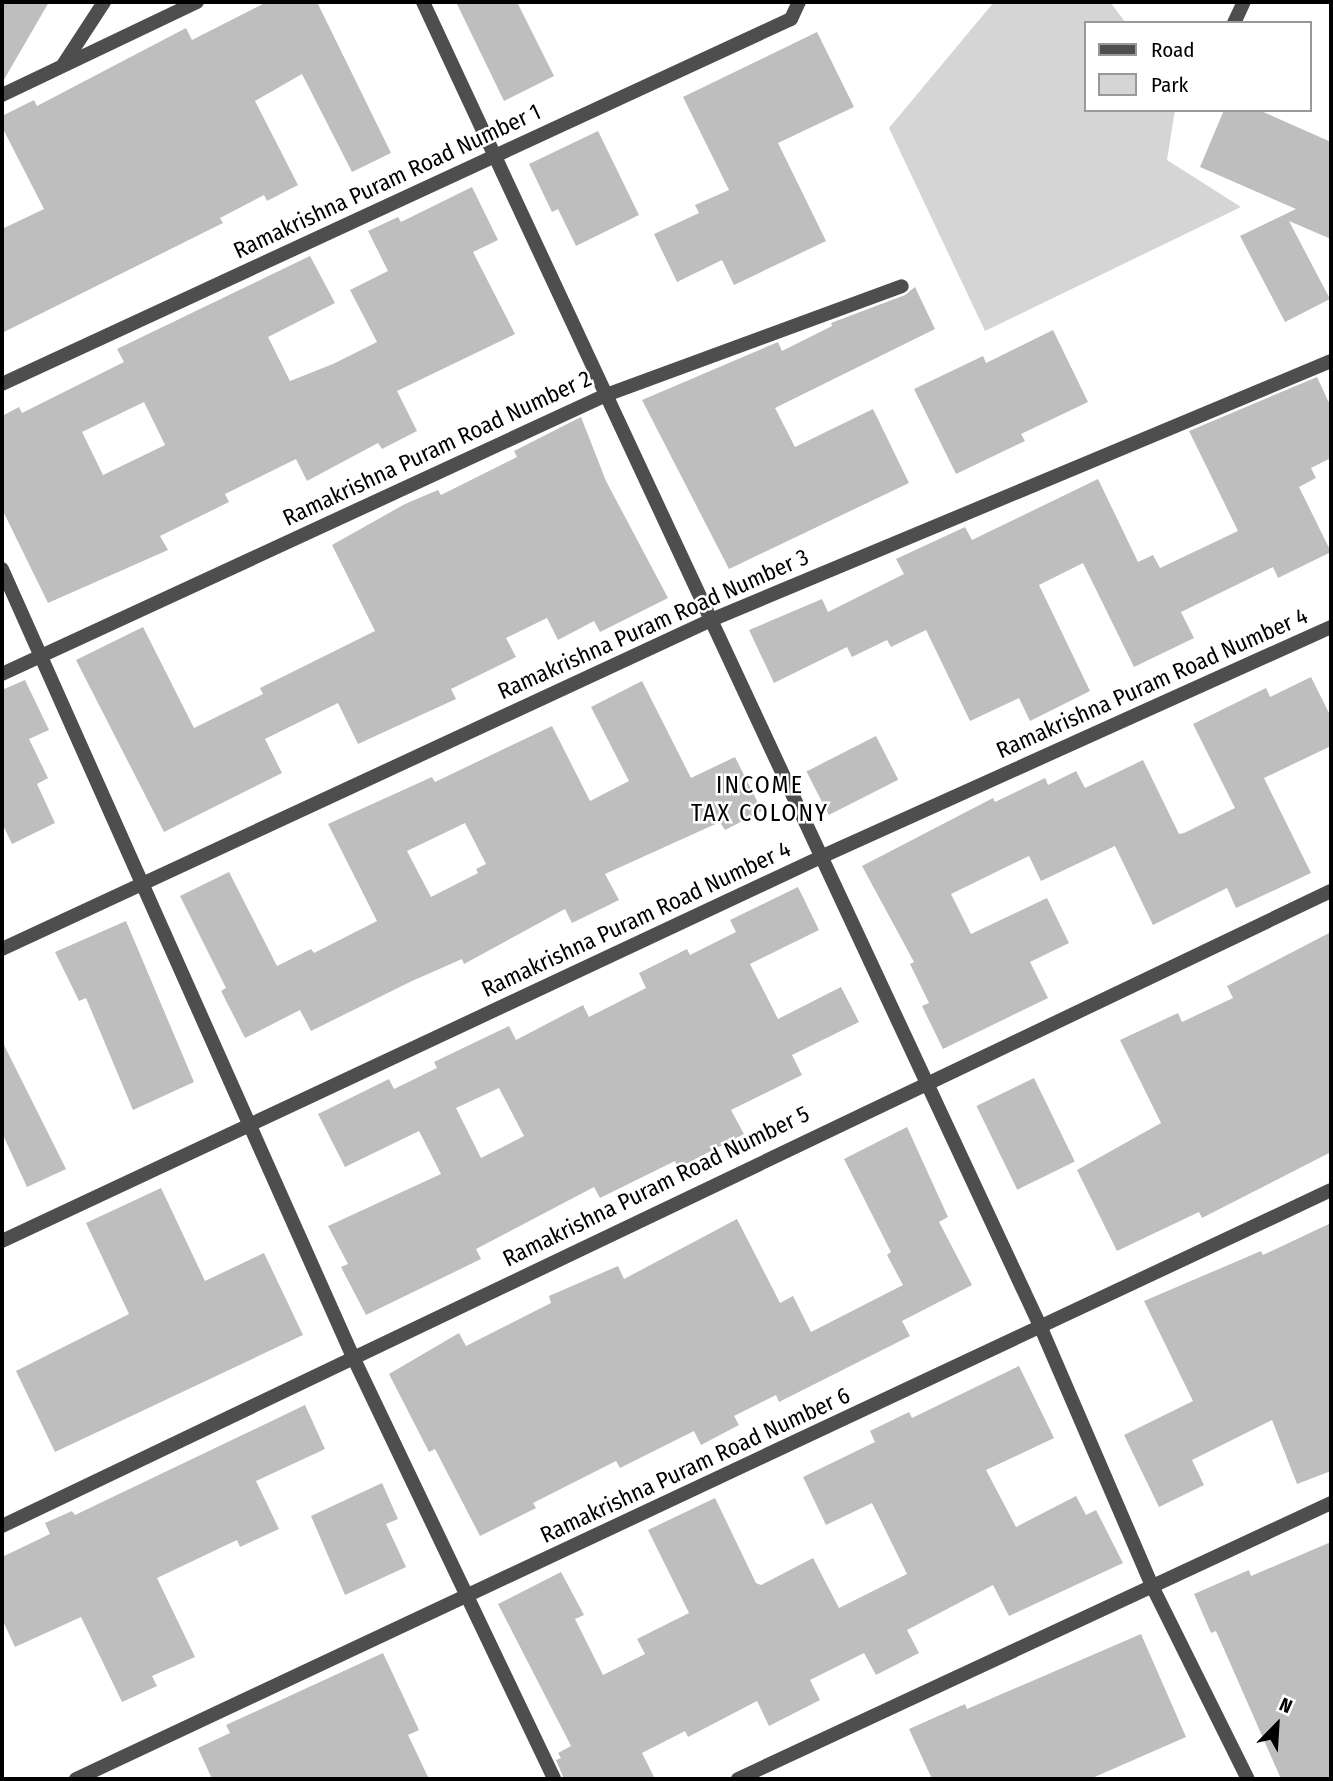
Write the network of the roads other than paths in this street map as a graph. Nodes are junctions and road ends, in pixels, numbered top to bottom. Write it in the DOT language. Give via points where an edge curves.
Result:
graph roads {
  1 [pos="104,2"];
  2 [pos="197,2"];
  3 [pos="423,2"];
  4 [pos="799,2"];
  5 [pos="1244,2"];
  6 [pos="1235,21"];
  7 [pos="62,66"];
  8 [pos="4,92"];
  9 [pos="494,156"];
  10 [pos="902,286"];
  11 [pos="1331,361"];
  12 [pos="2,383"];
  13 [pos="606,395"];
  14 [pos="2,569"];
  15 [pos="711,620"];
  16 [pos="1331,627"];
  17 [pos="41,656"];
  18 [pos="2,674"];
  19 [pos="823,856"];
  20 [pos="143,883"];
  21 [pos="1331,891"];
  22 [pos="2,949"];
  23 [pos="926,1081"];
  24 [pos="253,1125"];
  25 [pos="1331,1189"];
  26 [pos="2,1241"];
  27 [pos="1041,1328"];
  28 [pos="354,1357"];
  29 [pos="1331,1503"];
  30 [pos="2,1526"];
  31 [pos="1153,1588"];
  32 [pos="467,1596"];
  33 [pos="76,1779"];
  34 [pos="554,1779"];
  35 [pos="737,1779"];
  36 [pos="1248,1779"];
  1 -- 7 [label="street"];
  2 -- 7 [label="street"];
  3 -- 9 [label="street"];
  4 -- 9 [label="street, Ramakrishna Puram Road Number 1" via="791,19"];
  5 -- 6 [label="street"];
  7 -- 8 [label="street"];
  9 -- 12 [label="street, Ramakrishna Puram Road Number 1"];
  9 -- 13 [label="street"];
  10 -- 13 [label="street, Ramakrishna Puram Road Number 2"];
  11 -- 15 [label="street, Ramakrishna Puram Road Number 3"];
  13 -- 15 [label="street"];
  13 -- 17 [label="street, Ramakrishna Puram Road Number 2"];
  14 -- 17 [label="street"];
  15 -- 19 [label="street"];
  15 -- 20 [label="street, Ramakrishna Puram Road Number 3"];
  16 -- 19 [label="street, Ramakrishna Puram Road Number 4"];
  17 -- 18 [label="street, Ramakrishna Puram Road Number 2"];
  17 -- 20 [label="street"];
  19 -- 23 [label="street"];
  19 -- 24 [label="street, Ramakrishna Puram Road Number 4"];
  20 -- 22 [label="street, Ramakrishna Puram Road Number 3"];
  20 -- 24 [label="street"];
  21 -- 23 [label="street, Ramakrishna Puram Road Number 5"];
  23 -- 27 [label="street"];
  23 -- 28 [label="street, Ramakrishna Puram Road Number 5"];
  24 -- 26 [label="street, Ramakrishna Puram Road Number 4"];
  24 -- 28 [label="street"];
  25 -- 27 [label="street, Ramakrishna Puram Road Number 6"];
  27 -- 31 [label="street"];
  27 -- 32 [label="street, Ramakrishna Puram Road Number 6"];
  28 -- 30 [label="street, Ramakrishna Puram Road Number 5"];
  28 -- 32 [label="street"];
  29 -- 31 [label="street"];
  31 -- 35 [label="street"];
  31 -- 36 [label="street"];
  32 -- 33 [label="street, Ramakrishna Puram Road Number 6"];
  32 -- 34 [label="street"];
}
